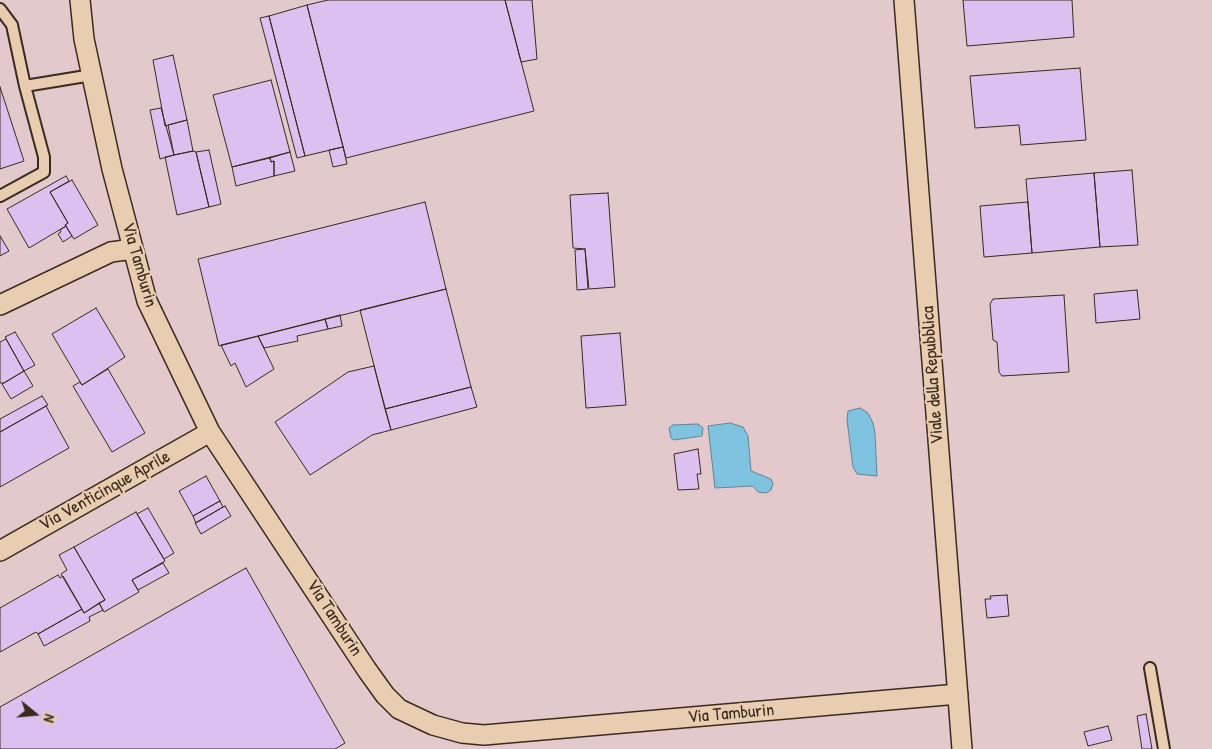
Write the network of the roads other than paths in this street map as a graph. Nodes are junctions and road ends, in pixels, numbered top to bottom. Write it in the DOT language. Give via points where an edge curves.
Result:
graph roads {
  1 [pos="80,0"];
  2 [pos="904,0"];
  3 [pos="0,9"];
  4 [pos="92,75"];
  5 [pos="25,86"];
  6 [pos="0,196"];
  7 [pos="133,249"];
  8 [pos="0,305"];
  9 [pos="210,432"];
  10 [pos="0,550"];
  11 [pos="1150,668"];
  12 [pos="958,694"];
  13 [pos="962,749"];
  14 [pos="1164,749"];
  1 -- 4 [label="street, Via Tamburin"];
  2 -- 12 [label="street, Viale della Repubblica"];
  3 -- 5 [label="lane" via="12,25"];
  4 -- 5 [label="lane"];
  4 -- 7 [label="street, Via Tamburin"];
  5 -- 6 [label="lane" via="43,149 44,172"];
  7 -- 8 [label="street" via="111,252"];
  7 -- 9 [label="street, Via Tamburin" via="147,301"];
  9 -- 10 [label="street, Via Venticinque Aprile"];
  9 -- 12 [label="street, Via Tamburin" via="385,696 399,709 434,725 462,733 508,734"];
  11 -- 14 [label="lane"];
  12 -- 13 [label="street, Viale della Repubblica"];
}
